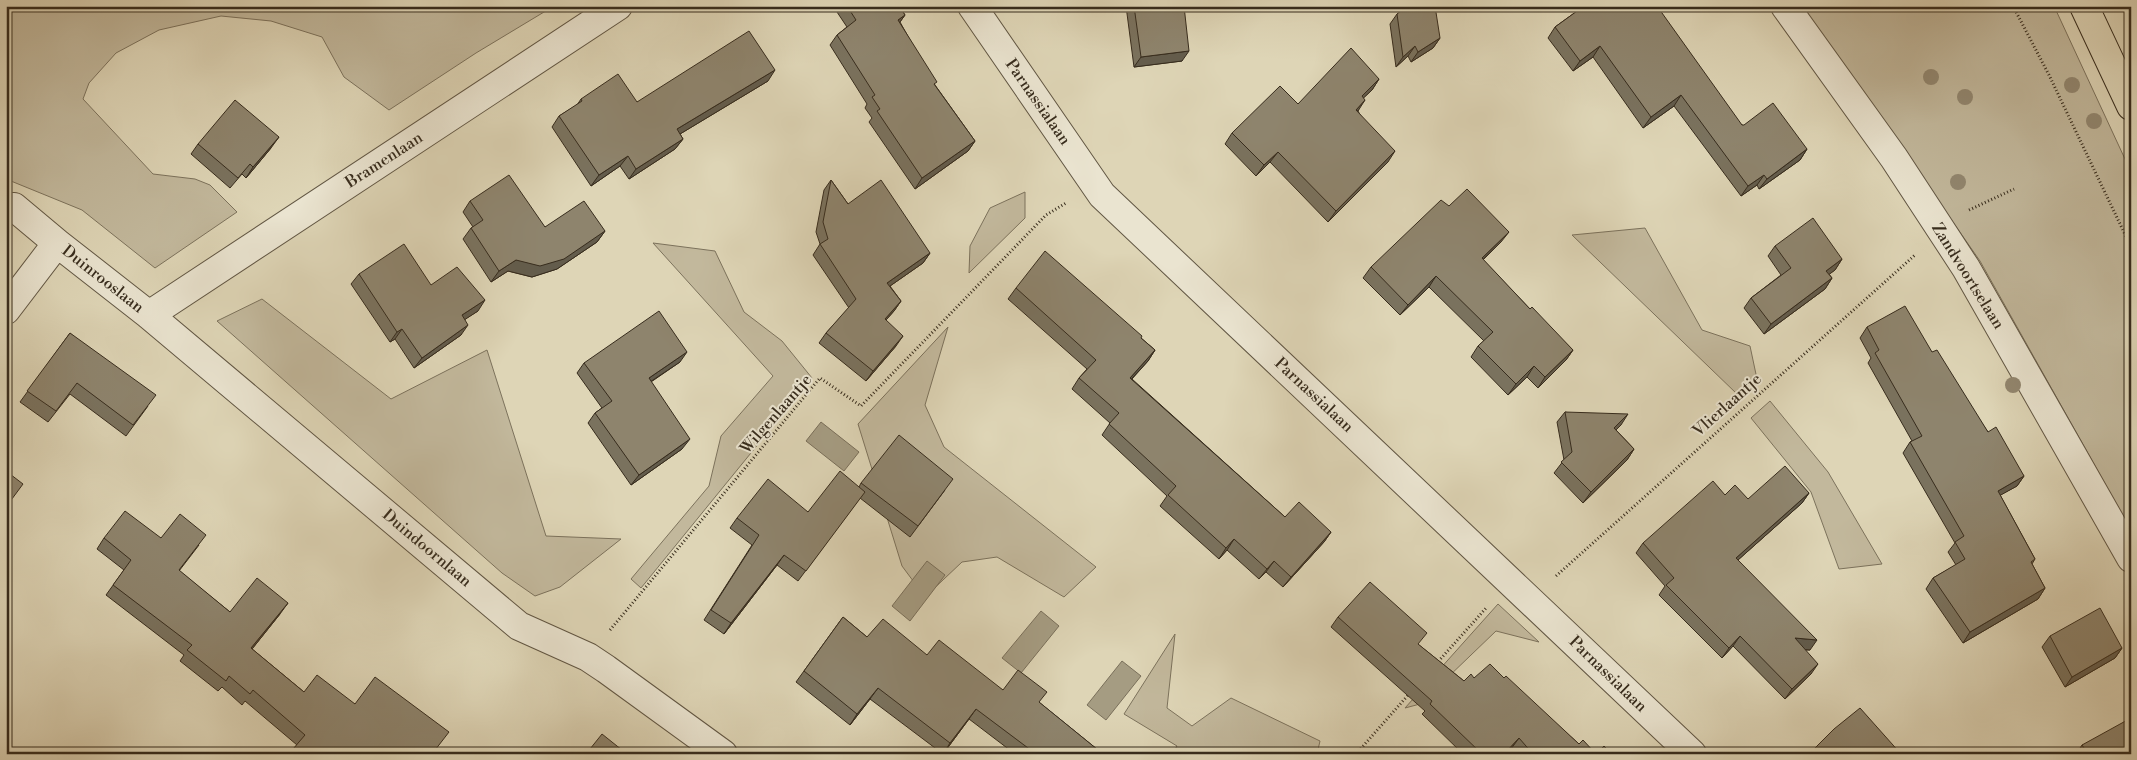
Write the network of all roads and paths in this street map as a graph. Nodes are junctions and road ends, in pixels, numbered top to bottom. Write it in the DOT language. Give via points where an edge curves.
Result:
graph roads {
  1 [pos="618,6"];
  2 [pos="972,6"];
  3 [pos="1785,6"];
  4 [pos="2013,6"];
  5 [pos="2084,6"];
  6 [pos="2131,106"];
  7 [pos="1095,186"];
  8 [pos="2014,189"];
  9 [pos="14,207"];
  10 [pos="1939,229"];
  11 [pos="57,243"];
  12 [pos="2131,247"];
  13 [pos="6,310"];
  14 [pos="149,315"];
  15 [pos="2131,558"];
  16 [pos="1520,590"];
  17 [pos="588,657"];
  18 [pos="1433,668"];
  19 [pos="1414,689"];
  20 [pos="723,754"];
  21 [pos="1356,754"];
  22 [pos="1692,754"];
  1 -- 14 [label="street, Bramenlaan"];
  2 -- 7 [label="street, Parnassialaan"];
  3 -- 10 [label="street, Zandvoortselaan" via="1894,158"];
  4 -- 12 [label="path"];
  5 -- 6 [label="main road"];
  7 -- 16 [label="street, Parnassialaan"];
  7 -- 17 [label="path, Wilgenlaantje" via="1046,215 861,406 820,378"];
  8 -- 10 [label="path, Vlierlaantje" via="1951,218"];
  9 -- 11 [label="street, Duinrooslaan"];
  10 -- 15 [label="street, Zandvoortselaan" via="1966,268"];
  10 -- 16 [label="path, Vlierlaantje" via="1914,257"];
  11 -- 13 [label="street, Duinrooslaan"];
  11 -- 14 [label="street, Duinrooslaan"];
  14 -- 17 [label="street, Duindoornlaan" via="519,626"];
  16 -- 18 [label="path, Vlierlaantje"];
  16 -- 22 [label="street, Parnassialaan"];
  17 -- 20 [label="street, Duindoornlaan"];
  19 -- 21 [label="path"];
}
